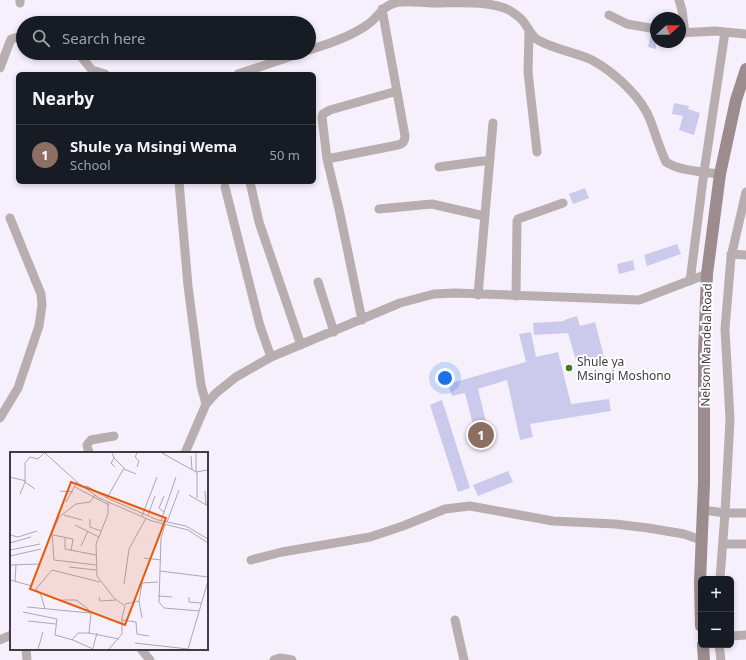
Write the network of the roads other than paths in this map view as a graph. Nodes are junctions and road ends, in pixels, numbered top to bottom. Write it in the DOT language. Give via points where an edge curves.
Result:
graph roads {
  1 [pos="679,0"];
  2 [pos="382,9"];
  3 [pos="682,12"];
  4 [pos="609,15"];
  5 [pos="650,28"];
  6 [pos="529,32"];
  7 [pos="725,32"];
  8 [pos="686,33"];
  9 [pos="746,34"];
  10 [pos="16,38"];
  11 [pos="316,48"];
  12 [pos="84,60"];
  13 [pos="280,60"];
  14 [pos="0,68"];
  15 [pos="746,69"];
  16 [pos="98,72"];
  17 [pos="244,72"];
  18 [pos="397,90"];
  19 [pos="742,94"];
  20 [pos="493,123"];
  21 [pos="537,152"];
  22 [pos="327,159"];
  23 [pos="490,160"];
  24 [pos="439,166"];
  25 [pos="704,172"];
  26 [pos="720,174"];
  27 [pos="179,184"];
  28 [pos="250,184"];
  29 [pos="225,187"];
  30 [pos="746,192"];
  31 [pos="563,203"];
  32 [pos="379,209"];
  33 [pos="484,216"];
  34 [pos="10,218"];
  35 [pos="732,254"];
  36 [pos="746,255"];
  37 [pos="708,274"];
  38 [pos="690,281"];
  39 [pos="318,282"];
  40 [pos="478,295"];
  41 [pos="516,296"];
  42 [pos="362,320"];
  43 [pos="334,332"];
  44 [pos="300,345"];
  45 [pos="271,357"];
  46 [pos="206,404"];
  47 [pos="0,418"];
  48 [pos="114,436"];
  49 [pos="88,452"];
  50 [pos="185,452"];
  51 [pos="703,510"];
  52 [pos="726,513"];
  53 [pos="746,513"];
  54 [pos="701,540"];
  55 [pos="722,544"];
  56 [pos="746,544"];
  57 [pos="251,560"];
  58 [pos="720,576"];
  59 [pos="701,612"];
  60 [pos="454,620"];
  61 [pos="10,635"];
  62 [pos="746,635"];
  63 [pos="734,636"];
  64 [pos="0,640"];
  65 [pos="703,648"];
  66 [pos="720,648"];
  67 [pos="26,650"];
  68 [pos="142,650"];
  69 [pos="27,660"];
  70 [pos="150,660"];
  71 [pos="274,660"];
  72 [pos="292,660"];
  73 [pos="464,660"];
  74 [pos="704,660"];
  75 [pos="721,660"];
  1 -- 3 [label="street"];
  2 -- 6 [label="street" via="399,2 491,4 501,6 516,15"];
  2 -- 11 [label="street" via="373,20 359,30"];
  2 -- 18 [label="street"];
  4 -- 5 [label="street" via="627,24"];
  6 -- 21 [label="street" via="528,72"];
  6 -- 25 [label="street" via="537,40 591,60 614,74 647,112 666,162 671,166"];
  7 -- 8 [label="street"];
  7 -- 9 [label="street"];
  7 -- 25 [label="street"];
  10 -- 14 [label="street" via="11,39"];
  12 -- 16 [label="street" via="92,70"];
  13 -- 17 [label="street"];
  15 -- 19 [label="main road, Nelson Mandela Road"];
  18 -- 22 [label="street" via="323,114"];
  18 -- 22 [label="street" via="405,136 403,142"];
  19 -- 26 [label="main road, Nelson Mandela Road" via="729,130"];
  20 -- 23 [label="street"];
  22 -- 42 [label="street"];
  23 -- 24 [label="street"];
  23 -- 33 [label="street"];
  25 -- 26 [label="street"];
  25 -- 38 [label="street"];
  26 -- 37 [label="main road, Nelson Mandela Road"];
  27 -- 46 [label="street" via="188,286 201,385"];
  28 -- 44 [label="street" via="259,222"];
  29 -- 45 [label="street" via="260,326"];
  30 -- 35 [label="street"];
  31 -- 41 [label="street" via="518,219"];
  32 -- 33 [label="street" via="432,204"];
  33 -- 40 [label="street"];
  34 -- 47 [label="street" via="41,294 42,305 39,326 18,388"];
  35 -- 36 [label="street"];
  35 -- 52 [label="street" via="726,329 730,419"];
  37 -- 38 [label="street"];
  37 -- 51 [label="main road, Nelson Mandela Road" via="704,352"];
  38 -- 41 [label="street" via="638,300"];
  39 -- 43 [label="street"];
  40 -- 41 [label="street"];
  40 -- 42 [label="street" via="434,294 400,303"];
  42 -- 43 [label="street"];
  43 -- 44 [label="street"];
  44 -- 45 [label="street"];
  45 -- 46 [label="street" via="236,377"];
  46 -- 50 [label="street"];
  48 -- 49 [label="street" via="91,440 87,445"];
  51 -- 52 [label="street"];
  51 -- 54 [label="main road, Nelson Mandela Road"];
  52 -- 53 [label="street"];
  52 -- 55 [label="street"];
  54 -- 57 [label="street" via="684,534 648,528 553,521 470,506 445,509 370,537"];
  54 -- 59 [label="main road, Nelson Mandela Road"];
  55 -- 56 [label="street"];
  55 -- 58 [label="street"];
  60 -- 73 [label="street"];
  61 -- 64 [label="street"];
  62 -- 63 [label="street"];
  65 -- 74 [label="main road"];
  66 -- 75 [label="street"];
  67 -- 69 [label="street"];
  68 -- 70 [label="street"];
  71 -- 72 [label="street"];
}
